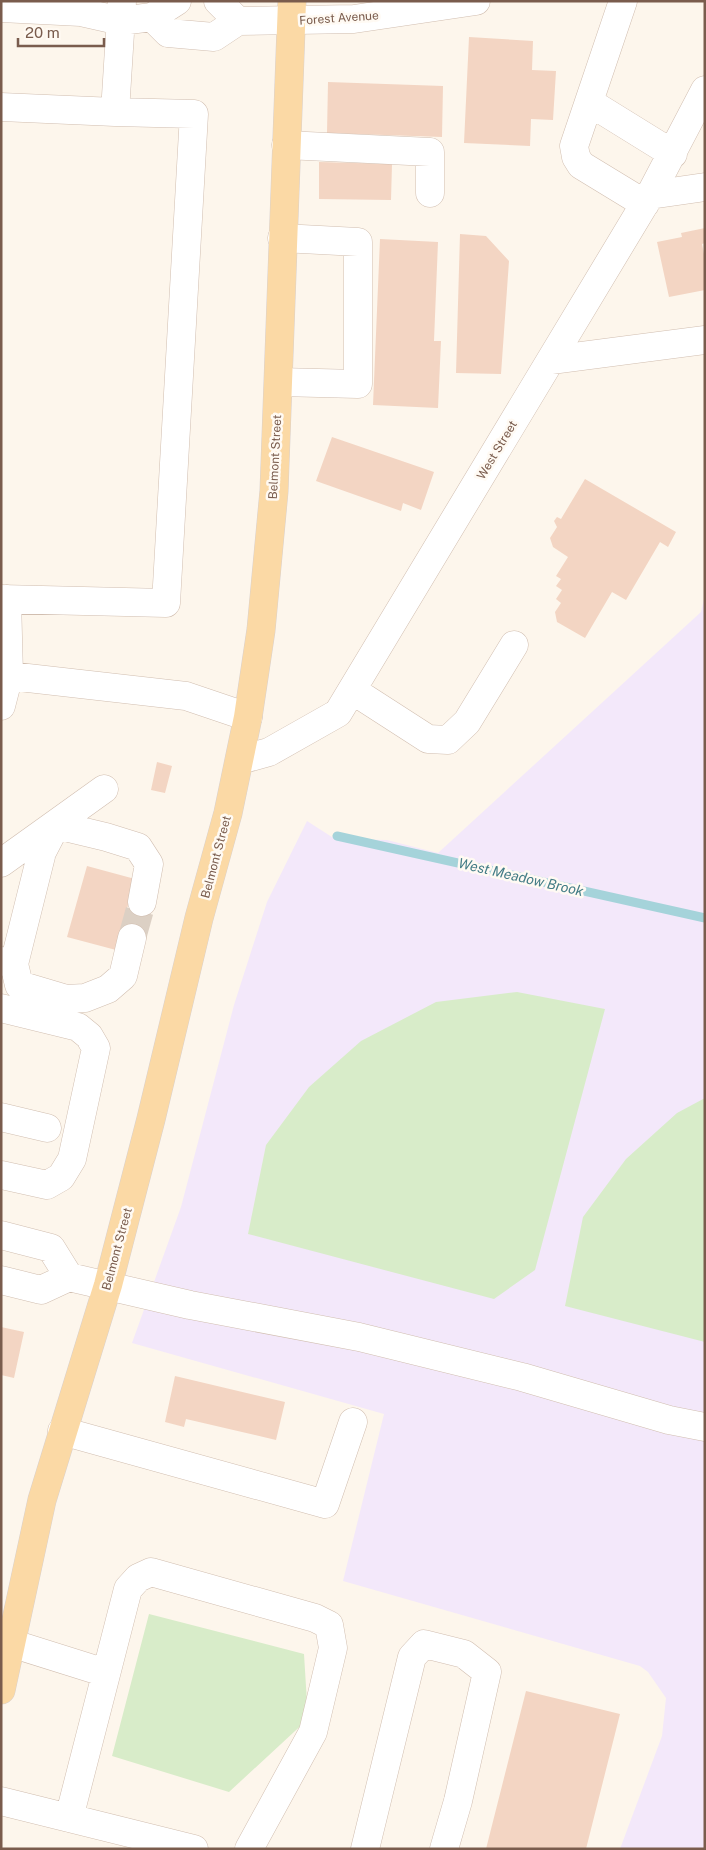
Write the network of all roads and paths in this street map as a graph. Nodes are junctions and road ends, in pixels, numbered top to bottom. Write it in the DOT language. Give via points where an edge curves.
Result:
graph roads {
  1 [pos="177,1"];
  2 [pos="218,1"];
  3 [pos="476,1"];
  4 [pos="623,1"];
  5 [pos="400,7"];
  6 [pos="1,8"];
  7 [pos="122,11"];
  8 [pos="291,11"];
  9 [pos="152,17"];
  10 [pos="238,21"];
  11 [pos="705,90"];
  12 [pos="589,102"];
  13 [pos="1,107"];
  14 [pos="115,112"];
  15 [pos="286,145"];
  16 [pos="673,154"];
  17 [pos="705,187"];
  18 [pos="430,193"];
  19 [pos="647,199"];
  20 [pos="282,238"];
  21 [pos="705,340"];
  22 [pos="551,360"];
  23 [pos="279,382"];
  24 [pos="4,599"];
  25 [pos="514,645"];
  26 [pos="5,675"];
  27 [pos="352,690"];
  28 [pos="1,706"];
  29 [pos="248,717"];
  30 [pos="240,760"];
  31 [pos="104,790"];
  32 [pos="56,826"];
  33 [pos="1,863"];
  34 [pos="142,902"];
  35 [pos="132,938"];
  36 [pos="8,962"];
  37 [pos="1,1008"];
  38 [pos="1,1116"];
  39 [pos="47,1128"];
  40 [pos="1,1175"];
  41 [pos="1,1236"];
  42 [pos="69,1277"];
  43 [pos="1,1280"];
  44 [pos="108,1285"];
  45 [pos="353,1422"];
  46 [pos="705,1428"];
  47 [pos="62,1431"];
  48 [pos="6,1642"];
  49 [pos="106,1673"];
  50 [pos="1,1690"];
  51 [pos="1,1801"];
  52 [pos="69,1818"];
  53 [pos="194,1849"];
  54 [pos="248,1849"];
  55 [pos="365,1849"];
  56 [pos="444,1849"];
  1 -- 9 [label="street"];
  2 -- 10 [label="street"];
  3 -- 5 [label="street, Forest Avenue"];
  4 -- 12 [label="street"];
  5 -- 8 [label="street, Forest Avenue" via="354,19"];
  6 -- 7 [label="street"];
  7 -- 9 [label="street"];
  7 -- 14 [label="street"];
  8 -- 10 [label="street, Forest Avenue"];
  8 -- 15 [label="main road, Belmont Street"];
  9 -- 10 [label="street" via="168,33 214,37"];
  11 -- 16 [label="street, West Street"];
  12 -- 16 [label="street"];
  12 -- 19 [label="street" via="574,146 576,157 581,165"];
  13 -- 14 [label="street"];
  14 -- 24 [label="street" via="194,114 166,602"];
  15 -- 18 [label="street" via="430,152"];
  15 -- 20 [label="main road, Belmont Street"];
  16 -- 19 [label="street, West Street"];
  17 -- 19 [label="street"];
  19 -- 22 [label="street, West Street"];
  20 -- 23 [label="main road, Belmont Street"];
  20 -- 23 [label="street" via="358,242 358,384"];
  21 -- 22 [label="street"];
  22 -- 27 [label="street, West Street"];
  23 -- 29 [label="main road, Belmont Street" via="268,560"];
  24 -- 26 [label="street"];
  25 -- 27 [label="street" via="467,722 448,740 428,740"];
  26 -- 28 [label="street"];
  26 -- 29 [label="street" via="186,696"];
  27 -- 30 [label="street, West Street" via="338,713 269,752"];
  29 -- 30 [label="main road, Belmont Street"];
  30 -- 44 [label="main road, Belmont Street"];
  31 -- 32 [label="street"];
  32 -- 33 [label="street"];
  32 -- 34 [label="street" via="138,847 150,864"];
  32 -- 36 [label="street" via="42,852"];
  35 -- 36 [label="street" via="123,976 108,989 85,998 66,999 19,985"];
  37 -- 40 [label="street" via="78,1027 96,1048 72,1160 61,1177 47,1185"];
  38 -- 39 [label="street"];
  41 -- 42 [label="street" via="51,1248"];
  42 -- 43 [label="street" via="40,1290"];
  42 -- 44 [label="street"];
  44 -- 46 [label="street" via="190,1305 413,1349"];
  44 -- 47 [label="main road, Belmont Street"];
  45 -- 47 [label="street" via="325,1504"];
  47 -- 48 [label="main road, Belmont Street"];
  48 -- 49 [label="street"];
  48 -- 50 [label="main road, Belmont Street"];
  49 -- 52 [label="street"];
  49 -- 54 [label="street" via="128,1589 138,1578 151,1572 315,1618 329,1625 333,1648 313,1732"];
  51 -- 52 [label="street"];
  52 -- 53 [label="street"];
  55 -- 56 [label="street" via="412,1657 424,1644 464,1654 487,1672"];
}
